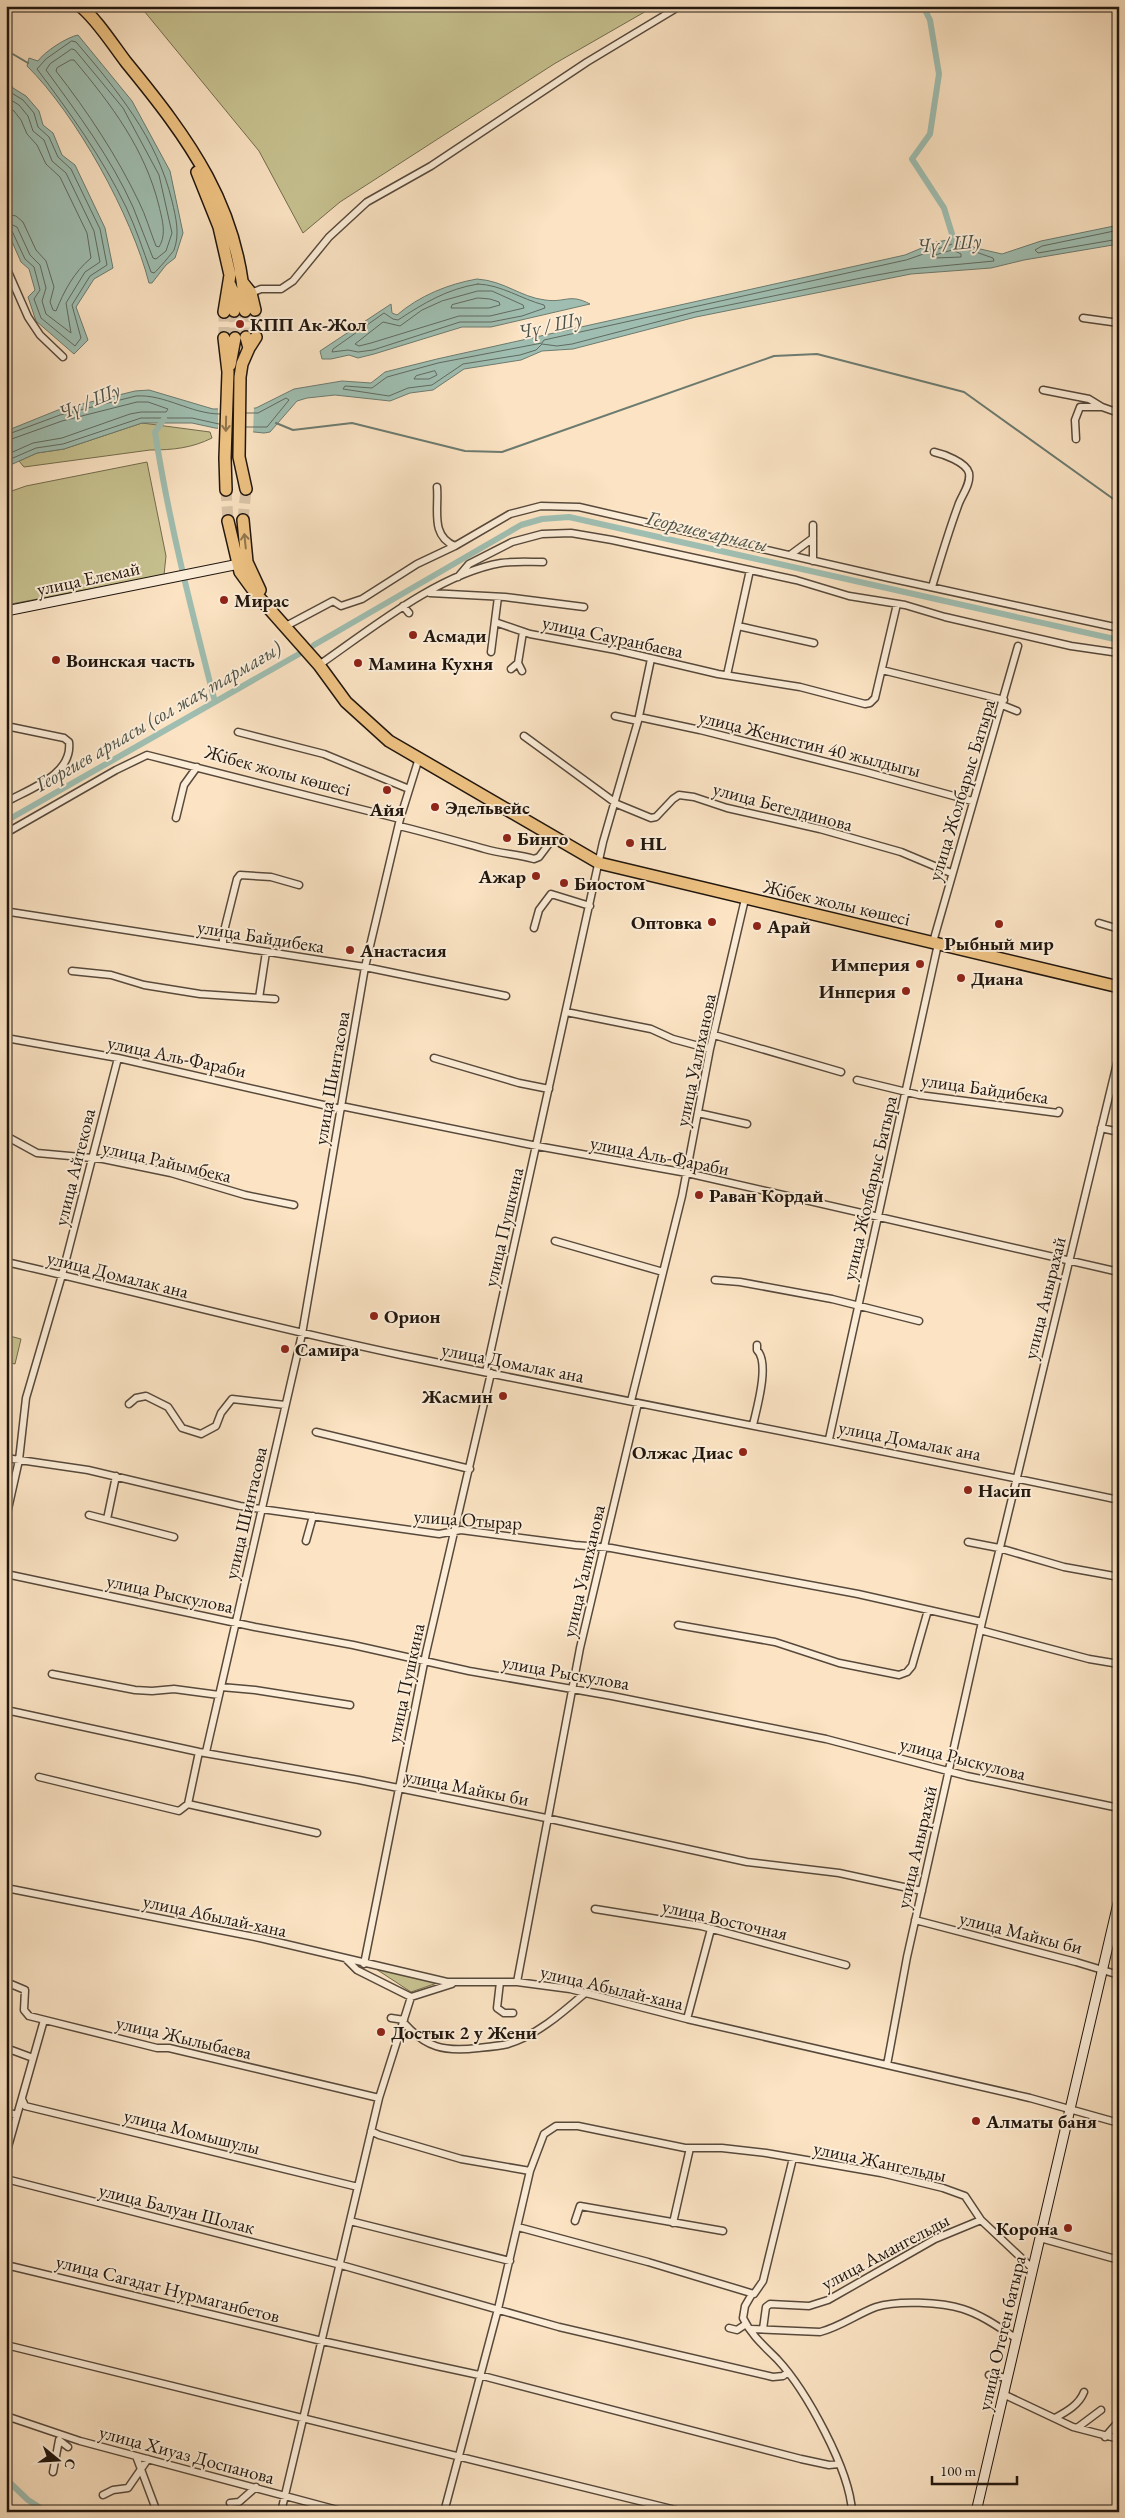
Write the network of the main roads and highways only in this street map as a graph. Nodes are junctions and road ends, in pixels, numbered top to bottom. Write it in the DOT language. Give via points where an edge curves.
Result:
graph roads {
  1 [pos="75,6"];
  2 [pos="80,6"];
  3 [pos="227,251"];
  4 [pos="243,283"];
  5 [pos="239,311"];
  6 [pos="246,489"];
  7 [pos="226,490"];
  8 [pos="243,520"];
  9 [pos="228,521"];
  10 [pos="242,563"];
  11 [pos="6,611"];
  12 [pos="1119,987"];
  13 [pos="1119,1899"];
  14 [pos="976,2512"];
  1 -- 3 [label="highway" via="186,151 211,202"];
  2 -- 3 [label="highway" via="192,147 219,200"];
  3 -- 4 [label="highway"];
  3 -- 5 [label="highway" via="230,282 226,292"];
  4 -- 5 [label="highway"];
  4 -- 5 [label="highway" via="251,293"];
  6 -- 7 [label="highway, one-way" via="239,457 243,342 228,372"];
  10 -- 8 [label="highway, one-way"];
  9 -- 10 [label="highway"];
  10 -- 11 [label="main road, улица Елемай"];
  10 -- 12 [label="highway, Жібек жолы көшесі" via="267,605 346,702 389,741 599,863"];
  13 -- 14 [label="main road, улица Отеген батыра"];
}
